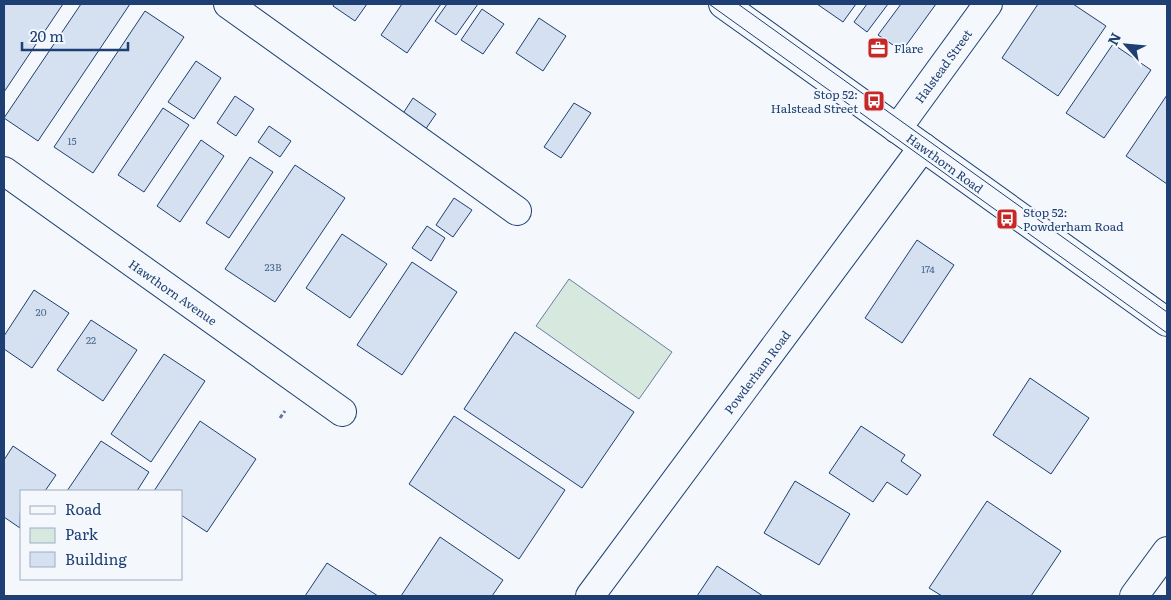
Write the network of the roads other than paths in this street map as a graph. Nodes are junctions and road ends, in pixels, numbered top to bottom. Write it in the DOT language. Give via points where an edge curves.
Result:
graph roads {
  1 [pos="228,4"];
  2 [pos="723,4"];
  3 [pos="988,4"];
  4 [pos="897,129"];
  5 [pos="923,147"];
  6 [pos="4,172"];
  7 [pos="517,211"];
  8 [pos="1167,322"];
  9 [pos="342,412"];
  10 [pos="1167,551"];
  11 [pos="590,596"];
  12 [pos="1134,596"];
  1 -- 7 [label="street"];
  2 -- 4 [label="street, Hawthorn Road"];
  3 -- 4 [label="street, Halstead Street"];
  4 -- 5 [label="street, Hawthorn Road"];
  5 -- 8 [label="street, Hawthorn Road"];
  5 -- 11 [label="street, Powderham Road"];
  6 -- 9 [label="street, Hawthorn Avenue"];
  10 -- 12 [label="street"];
}
